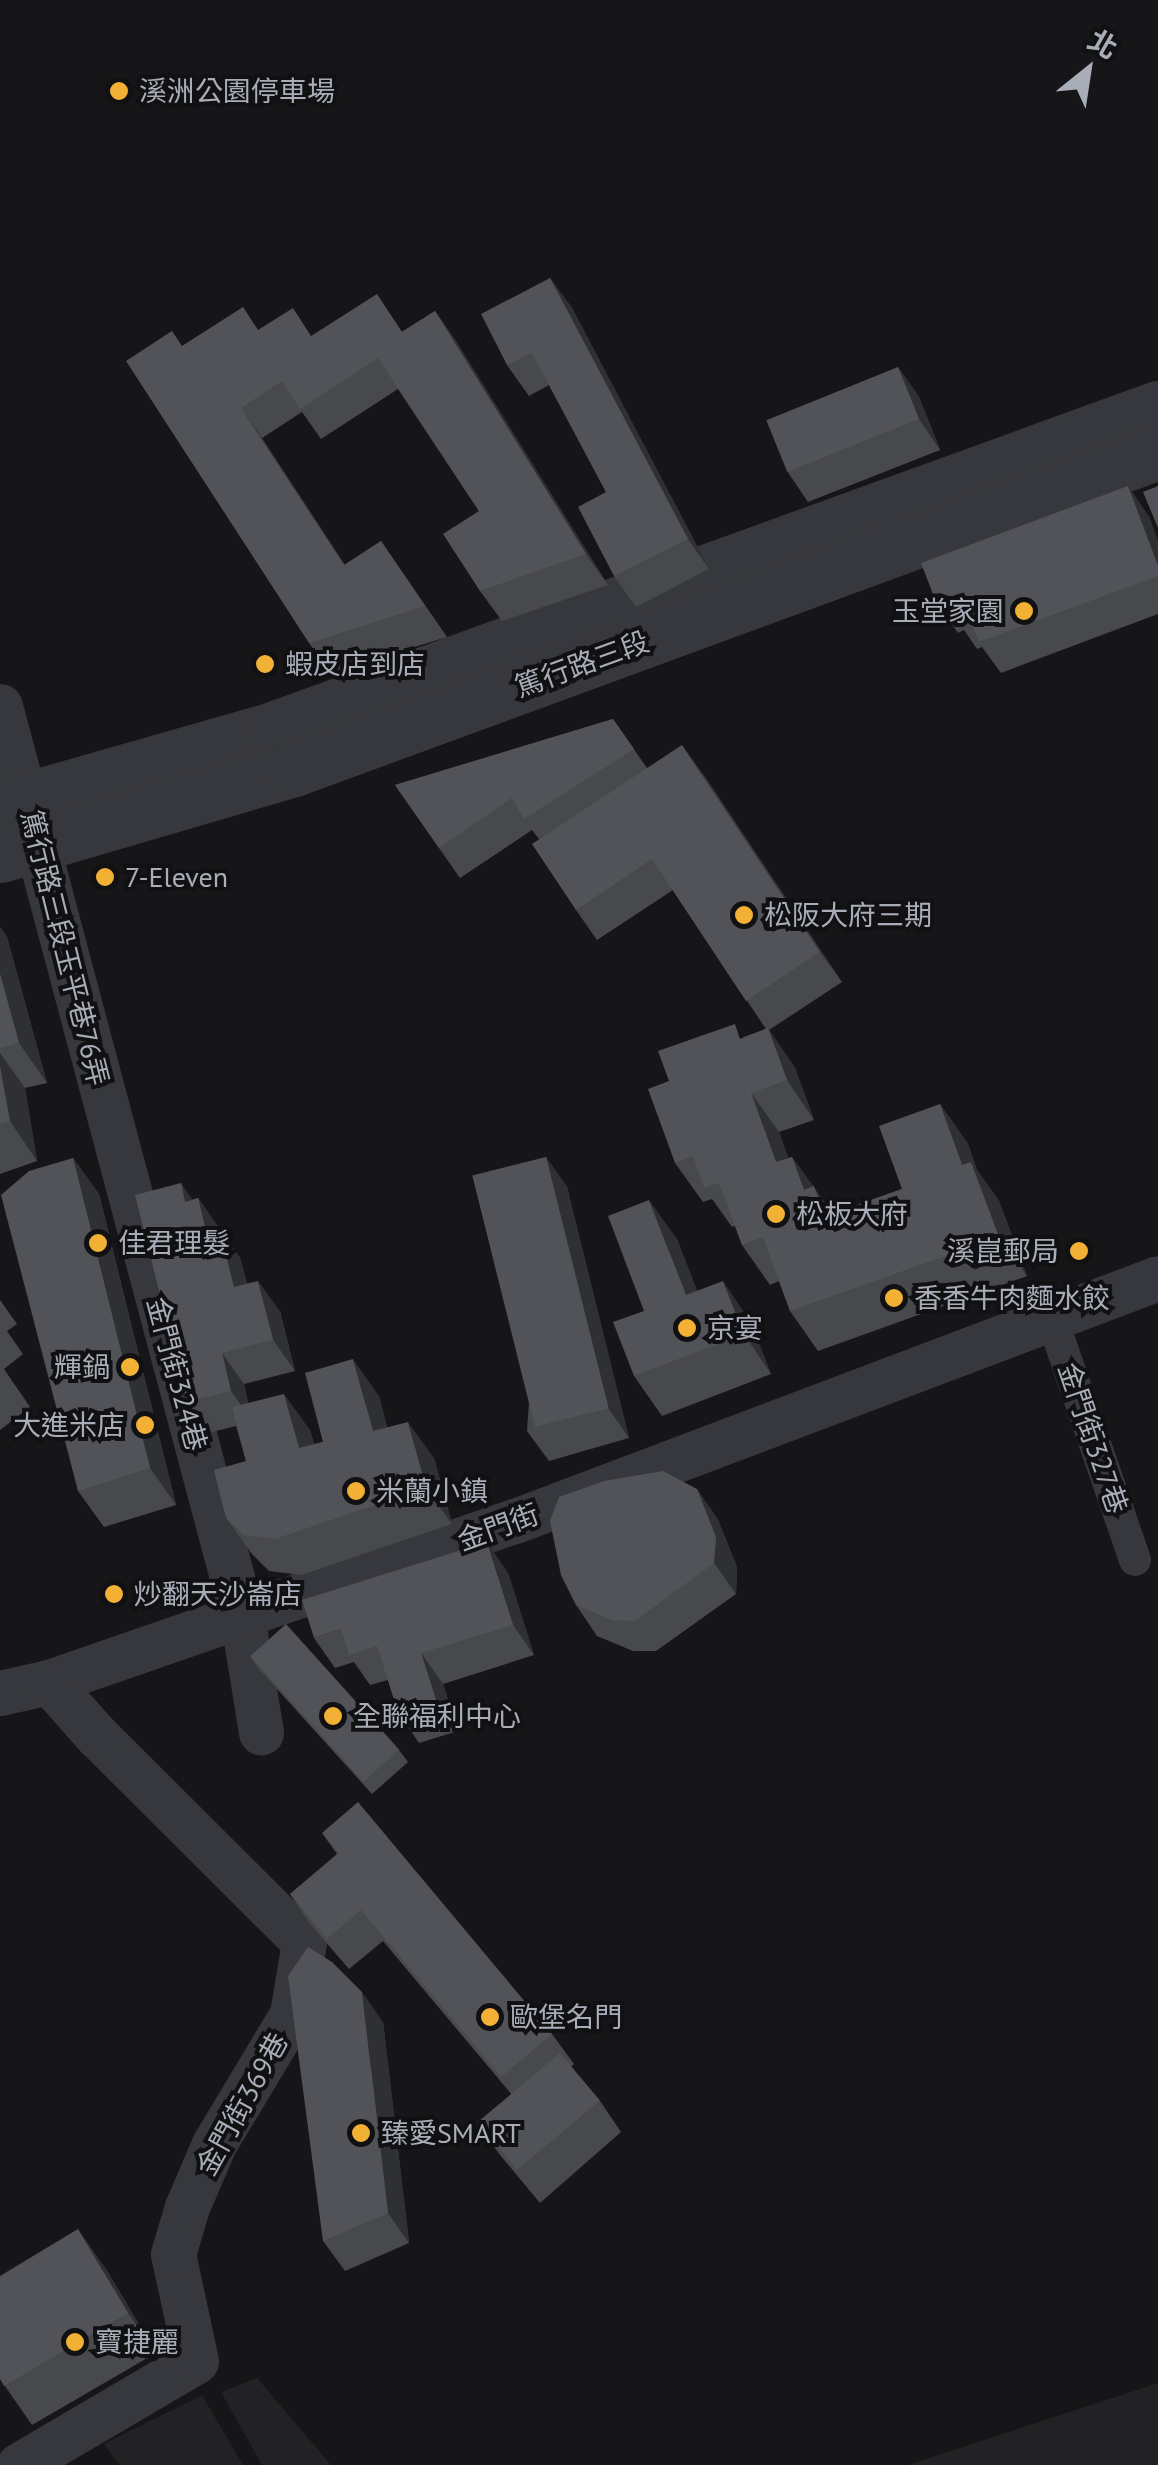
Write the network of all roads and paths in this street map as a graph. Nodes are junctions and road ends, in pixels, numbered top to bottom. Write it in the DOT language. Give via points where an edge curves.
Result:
graph roads {
  1 [pos="1158,408"];
  2 [pos="1158,452"];
  3 [pos="0,706"];
  4 [pos="17,827"];
  5 [pos="112,1133"];
  6 [pos="1158,1278"];
  7 [pos="1051,1316"];
  8 [pos="1135,1560"];
  9 [pos="242,1616"];
  10 [pos="49,1682"];
  11 [pos="0,1693"];
  12 [pos="261,1732"];
  13 [pos="19,2465"];
  1 -- 4 [label="street, 篤行路三段"];
  2 -- 4 [label="street, 篤行路三段" via="294,769"];
  3 -- 4 [label="street, 篤行路三段玉平巷76弄"];
  4 -- 5 [label="street, 篤行路三段玉平巷76弄"];
  5 -- 9 [label="street, 金門街324巷"];
  6 -- 7 [label="street, 金門街"];
  7 -- 8 [label="street, 金門街327巷"];
  7 -- 9 [label="street, 金門街" via="516,1521"];
  9 -- 10 [label="street, 金門街"];
  9 -- 12 [label="street, 金門街324巷"];
  10 -- 11 [label="street, 金門街"];
  10 -- 13 [label="street, 金門街369巷" via="304,1942 292,2014 214,2144 174,2254 196,2361"];
}
